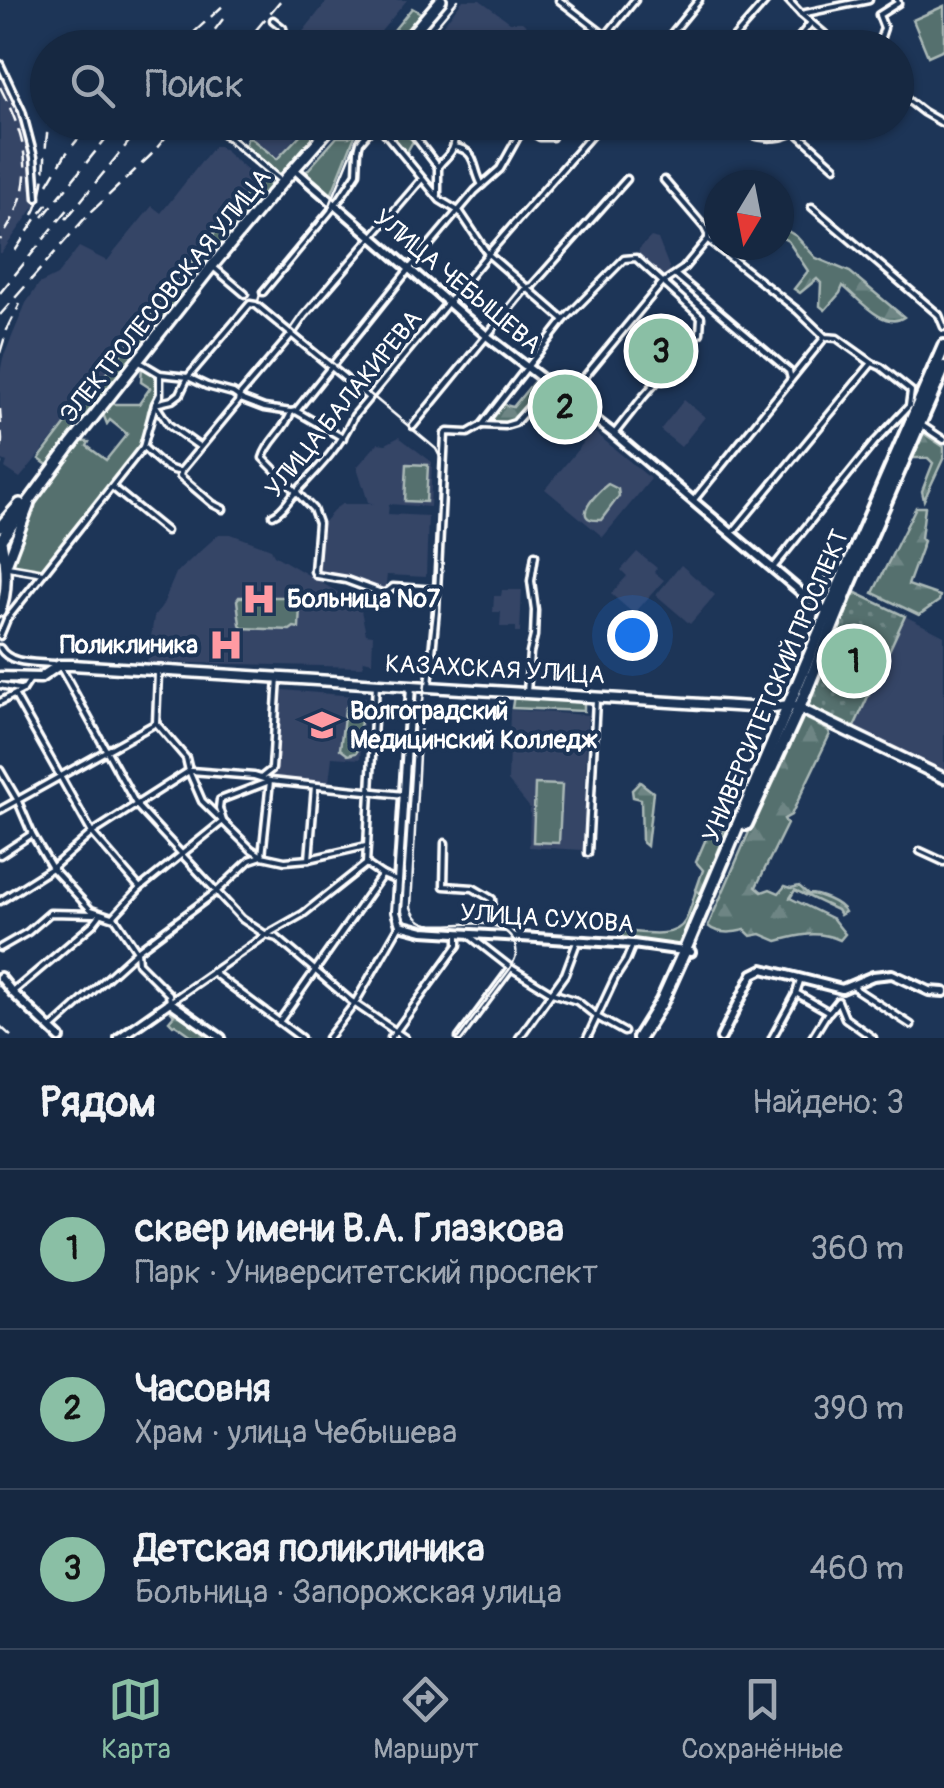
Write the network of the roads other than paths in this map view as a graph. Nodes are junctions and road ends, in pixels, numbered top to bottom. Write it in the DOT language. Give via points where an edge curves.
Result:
graph roads {
  1 [pos="441,0"];
  2 [pos="635,0"];
  3 [pos="700,0"];
  4 [pos="767,0"];
  5 [pos="788,0"];
  6 [pos="868,0"];
  7 [pos="898,0"];
  8 [pos="563,1"];
  9 [pos="801,14"];
  10 [pos="273,20"];
  11 [pos="811,22"];
  12 [pos="283,30"];
  13 [pos="415,30"];
  14 [pos="598,30"];
  15 [pos="611,30"];
  16 [pos="675,30"];
  17 [pos="740,30"];
  18 [pos="805,30"];
  19 [pos="820,30"];
  20 [pos="883,30"];
  21 [pos="0,64"];
  22 [pos="914,106"];
  23 [pos="944,124"];
  24 [pos="231,140"];
  25 [pos="320,140"];
  26 [pos="362,140"];
  27 [pos="390,140"];
  28 [pos="418,140"];
  29 [pos="454,140"];
  30 [pos="516,140"];
  31 [pos="587,140"];
  32 [pos="805,140"];
  33 [pos="454,147"];
  34 [pos="835,166"];
  35 [pos="438,167"];
  36 [pos="294,170"];
  37 [pos="422,179"];
  38 [pos="627,179"];
  39 [pos="664,180"];
  40 [pos="283,182"];
  41 [pos="482,186"];
  42 [pos="37,198"];
  43 [pos="440,200"];
  44 [pos="336,206"];
  45 [pos="812,207"];
  46 [pos="460,212"];
  47 [pos="704,227"];
  48 [pos="373,236"];
  49 [pos="704,245"];
  50 [pos="488,254"];
  51 [pos="733,260"];
  52 [pos="212,266"];
  53 [pos="410,268"];
  54 [pos="676,274"];
  55 [pos="662,283"];
  56 [pos="526,288"];
  57 [pos="263,292"];
  58 [pos="245,294"];
  59 [pos="449,303"];
  60 [pos="564,320"];
  61 [pos="944,327"];
  62 [pos="292,335"];
  63 [pos="488,337"];
  64 [pos="825,337"];
  65 [pos="944,346"];
  66 [pos="138,360"];
  67 [pos="872,363"];
  68 [pos="944,366"];
  69 [pos="332,368"];
  70 [pos="527,368"];
  71 [pos="160,374"];
  72 [pos="188,377"];
  73 [pos="791,379"];
  74 [pos="549,384"];
  75 [pos="240,396"];
  76 [pos="568,397"];
  77 [pos="369,398"];
  78 [pos="155,404"];
  79 [pos="293,412"];
  80 [pos="898,418"];
  81 [pos="912,418"];
  82 [pos="482,425"];
  83 [pos="413,426"];
  84 [pos="614,434"];
  85 [pos="343,438"];
  86 [pos="944,440"];
  87 [pos="143,447"];
  88 [pos="200,447"];
  89 [pos="68,449"];
  90 [pos="181,471"];
  91 [pos="112,486"];
  92 [pos="296,493"];
  93 [pos="32,496"];
  94 [pos="693,500"];
  95 [pos="223,510"];
  96 [pos="877,511"];
  97 [pos="273,515"];
  98 [pos="0,527"];
  99 [pos="166,531"];
  100 [pos="732,534"];
  101 [pos="0,539"];
  102 [pos="535,555"];
  103 [pos="3,559"];
  104 [pos="773,568"];
  105 [pos="846,570"];
  106 [pos="43,573"];
  107 [pos="437,590"];
  108 [pos="810,600"];
  109 [pos="0,612"];
  110 [pos="828,612"];
  111 [pos="0,636"];
  112 [pos="0,648"];
  113 [pos="59,665"];
  114 [pos="158,670"];
  115 [pos="0,676"];
  116 [pos="278,677"];
  117 [pos="31,678"];
  118 [pos="376,683"];
  119 [pos="0,685"];
  120 [pos="411,686"];
  121 [pos="429,686"];
  122 [pos="23,690"];
  123 [pos="527,692"];
  124 [pos="16,696"];
  125 [pos="596,696"];
  126 [pos="0,702"];
  127 [pos="794,706"];
  128 [pos="156,723"];
  129 [pos="106,749"];
  130 [pos="0,770"];
  131 [pos="189,771"];
  132 [pos="60,776"];
  133 [pos="258,777"];
  134 [pos="944,778"];
  135 [pos="270,781"];
  136 [pos="315,786"];
  137 [pos="371,792"];
  138 [pos="404,796"];
  139 [pos="17,799"];
  140 [pos="136,806"];
  141 [pos="0,810"];
  142 [pos="223,820"];
  143 [pos="92,833"];
  144 [pos="32,834"];
  145 [pos="445,842"];
  146 [pos="366,846"];
  147 [pos="920,851"];
  148 [pos="588,853"];
  149 [pos="0,855"];
  150 [pos="182,855"];
  151 [pos="262,856"];
  152 [pos="309,859"];
  153 [pos="944,862"];
  154 [pos="366,864"];
  155 [pos="52,868"];
  156 [pos="382,875"];
  157 [pos="397,881"];
  158 [pos="140,888"];
  159 [pos="216,892"];
  160 [pos="0,901"];
  161 [pos="100,914"];
  162 [pos="113,917"];
  163 [pos="400,924"];
  164 [pos="462,933"];
  165 [pos="266,935"];
  166 [pos="514,937"];
  167 [pos="577,942"];
  168 [pos="633,944"];
  169 [pos="0,948"];
  170 [pos="137,951"];
  171 [pos="688,951"];
  172 [pos="511,968"];
  173 [pos="315,971"];
  174 [pos="212,972"];
  175 [pos="0,977"];
  176 [pos="801,978"];
  177 [pos="854,984"];
  178 [pos="842,988"];
  179 [pos="944,992"];
  180 [pos="13,993"];
  181 [pos="552,993"];
  182 [pos="796,993"];
  183 [pos="838,1001"];
  184 [pos="170,1002"];
  185 [pos="355,1003"];
  186 [pos="828,1012"];
  187 [pos="597,1017"];
  188 [pos="280,1022"];
  189 [pos="911,1025"];
  190 [pos="51,1029"];
  191 [pos="859,1029"];
  192 [pos="395,1032"];
  193 [pos="624,1032"];
  194 [pos="60,1038"];
  195 [pos="119,1038"];
  196 [pos="221,1038"];
  197 [pos="301,1038"];
  198 [pos="328,1038"];
  199 [pos="391,1038"];
  200 [pos="404,1038"];
  201 [pos="460,1038"];
  202 [pos="520,1038"];
  203 [pos="587,1038"];
  204 [pos="643,1038"];
  205 [pos="721,1038"];
  206 [pos="772,1038"];
  207 [pos="812,1038"];
  208 [pos="856,1038"];
  209 [pos="873,1038"];
  1 -- 13 [label="main road"];
  2 -- 15 [label="street"];
  3 -- 16 [label="street"];
  4 -- 17 [label="street"];
  5 -- 9 [label="street"];
  6 -- 9 [label="street"];
  7 -- 20 [label="street" via="878,16"];
  8 -- 14 [label="street"];
  9 -- 11 [label="street"];
  10 -- 12 [label="street"];
  11 -- 18 [label="street"];
  11 -- 19 [label="street"];
  21 -- 42 [label="street" via="22,111"];
  22 -- 23 [label="street"];
  24 -- 40 [label="street"];
  25 -- 36 [label="main road, ЭЛЕКТРОЛЕСОВСКАЯ УЛИЦА"];
  26 -- 44 [label="street" via="357,173"];
  27 -- 37 [label="street"];
  28 -- 35 [label="street"];
  29 -- 33 [label="street"];
  30 -- 41 [label="street"];
  31 -- 50 [label="street, УЛИЦА БАЛАКИРЕВА"];
  32 -- 34 [label="street"];
  33 -- 35 [label="street"];
  33 -- 41 [label="street" via="471,155"];
  35 -- 43 [label="street"];
  36 -- 40 [label="main road, ЭЛЕКТРОЛЕСОВСКАЯ УЛИЦА"];
  36 -- 44 [label="street, УЛИЦА ЧЕБЫШЕВА"];
  37 -- 43 [label="street"];
  37 -- 48 [label="street"];
  38 -- 56 [label="street"];
  39 -- 47 [label="street"];
  40 -- 52 [label="main road, ЭЛЕКТРОЛЕСОВСКАЯ УЛИЦА"];
  41 -- 46 [label="street"];
  43 -- 46 [label="street"];
  44 -- 48 [label="street, УЛИЦА ЧЕБЫШЕВА"];
  44 -- 57 [label="street"];
  45 -- 61 [label="street"];
  46 -- 50 [label="street"];
  46 -- 53 [label="street"];
  48 -- 53 [label="street, УЛИЦА ЧЕБЫШЕВА"];
  48 -- 62 [label="street"];
  49 -- 54 [label="street"];
  50 -- 56 [label="street"];
  50 -- 59 [label="street, УЛИЦА БАЛАКИРЕВА"];
  51 -- 64 [label="street"];
  52 -- 58 [label="street"];
  52 -- 66 [label="main road, ЭЛЕКТРОЛЕСОВСКАЯ УЛИЦА"];
  53 -- 59 [label="street, УЛИЦА ЧЕБЫШЕВА"];
  53 -- 69 [label="street"];
  54 -- 55 [label="street"];
  54 -- 73 [label="street"];
  55 -- 60 [label="street" via="636,258 624,259"];
  55 -- 76 [label="street"];
  55 -- 84 [label="street" via="701,317 700,333"];
  56 -- 60 [label="street"];
  56 -- 63 [label="street"];
  59 -- 63 [label="street, УЛИЦА ЧЕБЫШЕВА"];
  59 -- 77 [label="street, УЛИЦА БАЛАКИРЕВА"];
  60 -- 70 [label="street"];
  62 -- 69 [label="street"];
  62 -- 72 [label="street" via="252,304"];
  62 -- 75 [label="street"];
  63 -- 70 [label="street, УЛИЦА ЧЕБЫШЕВА"];
  63 -- 83 [label="street"];
  64 -- 67 [label="street"];
  64 -- 73 [label="street"];
  65 -- 81 [label="highway, УНИВЕРСИТЕТСКИЙ ПРОСПЕКТ"];
  66 -- 71 [label="street"];
  66 -- 89 [label="main road, ЭЛЕКТРОЛЕСОВСКАЯ УЛИЦА"];
  67 -- 81 [label="street" via="911,391"];
  67 -- 100 [label="street"];
  68 -- 81 [label="highway, УНИВЕРСИТЕТСКИЙ ПРОСПЕКТ"];
  69 -- 77 [label="street"];
  69 -- 79 [label="street"];
  70 -- 74 [label="street, УЛИЦА ЧЕБЫШЕВА"];
  70 -- 82 [label="street"];
  71 -- 72 [label="street"];
  71 -- 78 [label="street"];
  72 -- 75 [label="street"];
  72 -- 78 [label="street" via="180,394"];
  73 -- 94 [label="street"];
  74 -- 76 [label="street, УЛИЦА ЧЕБЫШЕВА"];
  74 -- 82 [label="street" via="515,424"];
  75 -- 79 [label="street"];
  75 -- 88 [label="street"];
  76 -- 84 [label="street, УЛИЦА ЧЕБЫШЕВА"];
  77 -- 85 [label="street, УЛИЦА БАЛАКИРЕВА"];
  78 -- 87 [label="street"];
  78 -- 88 [label="street"];
  79 -- 85 [label="street"];
  79 -- 92 [label="street" via="263,458"];
  80 -- 81 [label="street"];
  80 -- 81 [label="street"];
  80 -- 104 [label="street"];
  81 -- 86 [label="street"];
  81 -- 96 [label="highway, УНИВЕРСИТЕТСКИЙ ПРОСПЕКТ"];
  82 -- 107 [label="street" via="444,434"];
  84 -- 94 [label="street, УЛИЦА ЧЕБЫШЕВА"];
  85 -- 92 [label="street, УЛИЦА БАЛАКИРЕВА"];
  87 -- 90 [label="street"];
  87 -- 91 [label="street"];
  88 -- 90 [label="street"];
  89 -- 93 [label="main road, ЭЛЕКТРОЛЕСОВСКАЯ УЛИЦА"];
  89 -- 98 [label="main road, ЭЛЕКТРОЛЕСОВСКАЯ УЛИЦА"];
  90 -- 95 [label="street" via="186,483"];
  91 -- 99 [label="street"];
  91 -- 106 [label="street"];
  92 -- 97 [label="street, УЛИЦА БАЛАКИРЕВА"];
  92 -- 107 [label="street" via="317,515 316,575 384,594 393,587"];
  93 -- 101 [label="main road, ЭЛЕКТРОЛЕСОВСКАЯ УЛИЦА"];
  93 -- 103 [label="main road"];
  94 -- 100 [label="street, УЛИЦА ЧЕБЫШЕВА"];
  96 -- 105 [label="highway, УНИВЕРСИТЕТСКИЙ ПРОСПЕКТ"];
  96 -- 127 [label="highway, УНИВЕРСИТЕТСКИЙ ПРОСПЕКТ"];
  100 -- 104 [label="street, УЛИЦА ЧЕБЫШЕВА"];
  101 -- 103 [label="main road"];
  102 -- 123 [label="street"];
  103 -- 106 [label="street"];
  103 -- 109 [label="main road"];
  104 -- 108 [label="street, УЛИЦА ЧЕБЫШЕВА"];
  105 -- 108 [label="street" via="840,568"];
  105 -- 110 [label="highway, УНИВЕРСИТЕТСКИЙ ПРОСПЕКТ"];
  106 -- 111 [label="street"];
  107 -- 121 [label="street"];
  108 -- 110 [label="street, УЛИЦА ЧЕБЫШЕВА"];
  110 -- 127 [label="highway, УНИВЕРСИТЕТСКИЙ ПРОСПЕКТ"];
  112 -- 113 [label="street" via="11,660"];
  113 -- 114 [label="main road, КАЗАХСКАЯ УЛИЦА"];
  113 -- 117 [label="main road, КАЗАХСКАЯ УЛИЦА"];
  113 -- 129 [label="street"];
  114 -- 116 [label="main road, КАЗАХСКАЯ УЛИЦА"];
  114 -- 128 [label="street"];
  115 -- 117 [label="main road"];
  116 -- 118 [label="main road, КАЗАХСКАЯ УЛИЦА"];
  116 -- 133 [label="street" via="272,769"];
  117 -- 122 [label="street"];
  118 -- 120 [label="main road, КАЗАХСКАЯ УЛИЦА"];
  118 -- 137 [label="street"];
  119 -- 122 [label="street"];
  120 -- 121 [label="main road, КАЗАХСКАЯ УЛИЦА"];
  120 -- 138 [label="street"];
  121 -- 123 [label="main road, КАЗАХСКАЯ УЛИЦА"];
  122 -- 124 [label="street"];
  123 -- 125 [label="main road, КАЗАХСКАЯ УЛИЦА"];
  124 -- 126 [label="street"];
  124 -- 132 [label="street"];
  125 -- 127 [label="main road, КАЗАХСКАЯ УЛИЦА"];
  125 -- 148 [label="street"];
  127 -- 134 [label="main road, КАЗАХСКАЯ УЛИЦА"];
  127 -- 171 [label="highway, УНИВЕРСИТЕТСКИЙ ПРОСПЕКТ"];
  128 -- 129 [label="street"];
  128 -- 131 [label="street"];
  129 -- 132 [label="street"];
  129 -- 140 [label="street"];
  130 -- 139 [label="street"];
  131 -- 133 [label="street"];
  131 -- 140 [label="street"];
  131 -- 142 [label="street" via="202,800"];
  132 -- 139 [label="street"];
  132 -- 143 [label="street"];
  133 -- 135 [label="street"];
  135 -- 136 [label="street"];
  135 -- 142 [label="street" via="220,800"];
  135 -- 151 [label="street"];
  136 -- 137 [label="street"];
  136 -- 152 [label="street"];
  137 -- 138 [label="street"];
  137 -- 146 [label="street"];
  138 -- 157 [label="street"];
  139 -- 141 [label="street"];
  139 -- 144 [label="street"];
  140 -- 143 [label="street"];
  140 -- 150 [label="street"];
  142 -- 150 [label="street"];
  142 -- 151 [label="street"];
  143 -- 155 [label="street"];
  143 -- 158 [label="street"];
  144 -- 149 [label="street"];
  144 -- 155 [label="street"];
  145 -- 166 [label="street" via="444,886 473,888 492,899 493,914"];
  146 -- 152 [label="street"];
  146 -- 154 [label="street"];
  147 -- 153 [label="street"];
  150 -- 158 [label="street"];
  150 -- 159 [label="street"];
  151 -- 152 [label="street"];
  151 -- 159 [label="street"];
  154 -- 156 [label="street"];
  154 -- 165 [label="street"];
  155 -- 160 [label="street"];
  155 -- 161 [label="street"];
  156 -- 157 [label="street"];
  156 -- 173 [label="street"];
  157 -- 163 [label="street"];
  158 -- 162 [label="street"];
  159 -- 165 [label="street"];
  159 -- 170 [label="street"];
  161 -- 162 [label="street"];
  161 -- 169 [label="street" via="50,913"];
  161 -- 180 [label="street"];
  162 -- 170 [label="street"];
  163 -- 164 [label="street, УЛИЦА СУХОВА"];
  163 -- 185 [label="street"];
  164 -- 166 [label="street, УЛИЦА СУХОВА"];
  164 -- 172 [label="street"];
  164 -- 192 [label="street"];
  165 -- 173 [label="street"];
  165 -- 174 [label="street"];
  166 -- 167 [label="street, УЛИЦА СУХОВА"];
  167 -- 168 [label="street, УЛИЦА СУХОВА"];
  167 -- 181 [label="street"];
  168 -- 171 [label="street, УЛИЦА СУХОВА"];
  168 -- 187 [label="street"];
  170 -- 184 [label="street" via="138,963 170,994"];
  170 -- 190 [label="street"];
  171 -- 204 [label="highway, УНИВЕРСИТЕТСКИЙ ПРОСПЕКТ" via="668,1002"];
  172 -- 181 [label="street"];
  172 -- 201 [label="street"];
  173 -- 185 [label="street"];
  173 -- 188 [label="street"];
  174 -- 184 [label="street"];
  174 -- 188 [label="street"];
  175 -- 180 [label="street"];
  176 -- 178 [label="street"];
  176 -- 182 [label="street"];
  176 -- 205 [label="street" via="758,970"];
  177 -- 178 [label="street"];
  177 -- 179 [label="street" via="892,974"];
  177 -- 189 [label="street"];
  178 -- 183 [label="street"];
  180 -- 190 [label="street"];
  181 -- 187 [label="street"];
  181 -- 202 [label="street"];
  182 -- 186 [label="street"];
  182 -- 206 [label="street"];
  183 -- 186 [label="street"];
  183 -- 191 [label="street"];
  184 -- 195 [label="street"];
  184 -- 196 [label="street"];
  185 -- 192 [label="street"];
  185 -- 198 [label="street"];
  186 -- 207 [label="street"];
  187 -- 193 [label="street"];
  187 -- 203 [label="street"];
  188 -- 197 [label="street"];
  190 -- 194 [label="street"];
  191 -- 208 [label="street"];
  191 -- 209 [label="street"];
  192 -- 199 [label="street"];
  192 -- 200 [label="street"];
}
